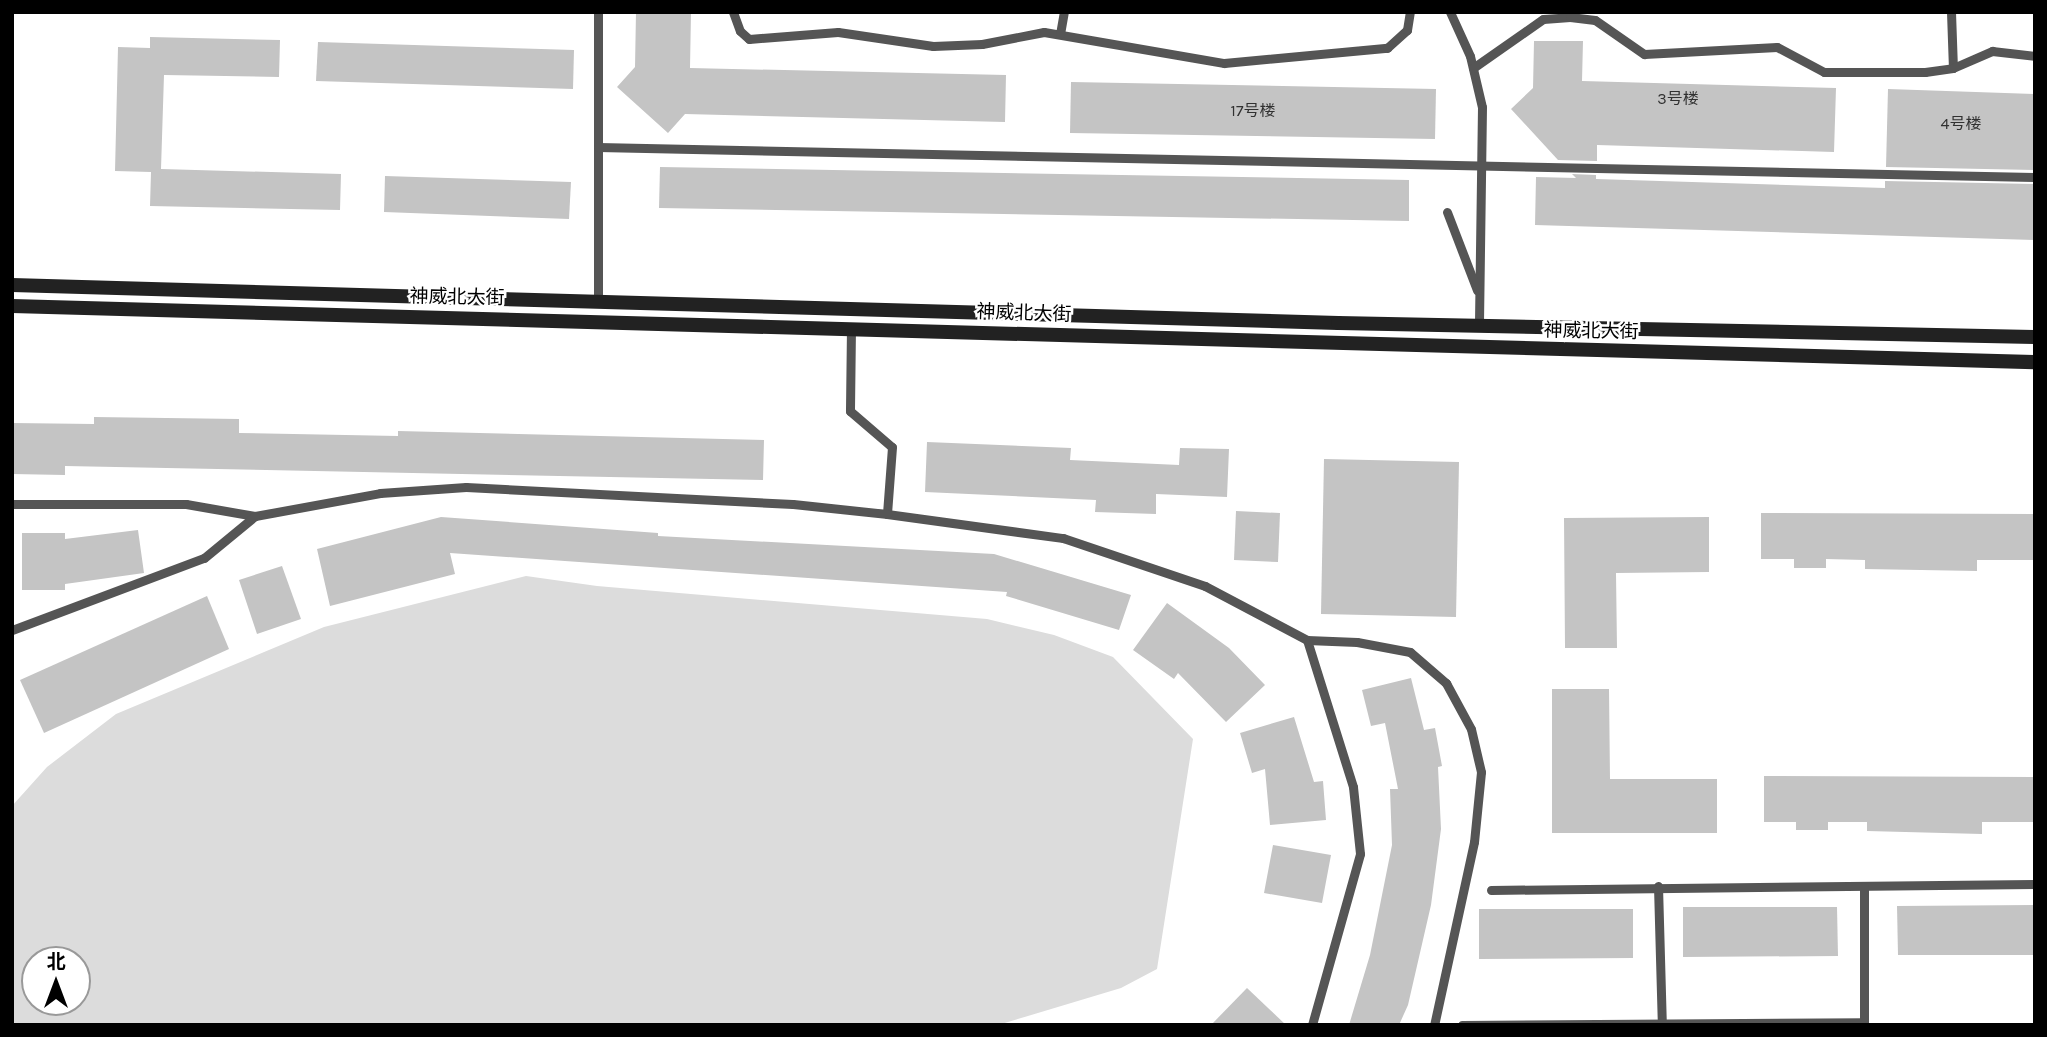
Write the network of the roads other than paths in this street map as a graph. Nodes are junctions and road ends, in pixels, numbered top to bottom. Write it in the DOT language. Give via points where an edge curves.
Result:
graph roads {
  1 [pos="598,12"];
  2 [pos="733,12"];
  3 [pos="1063,12"];
  4 [pos="1410,12"];
  5 [pos="1450,12"];
  6 [pos="1951,12"];
  7 [pos="1060,34"];
  8 [pos="2035,56"];
  9 [pos="1473,68"];
  10 [pos="1952,68"];
  11 [pos="598,148"];
  12 [pos="1482,164"];
  13 [pos="2035,177"];
  14 [pos="1447,212"];
  15 [pos="12,285"];
  16 [pos="1479,295"];
  17 [pos="598,302"];
  18 [pos="12,306"];
  19 [pos="1479,326"];
  20 [pos="851,327"];
  21 [pos="2035,337"];
  22 [pos="2035,362"];
  23 [pos="12,504"];
  24 [pos="887,514"];
  25 [pos="255,516"];
  26 [pos="12,630"];
  27 [pos="1307,640"];
  28 [pos="2035,884"];
  29 [pos="1658,886"];
  30 [pos="1864,887"];
  31 [pos="1491,890"];
  32 [pos="1662,1023"];
  33 [pos="1864,1024"];
  34 [pos="1312,1025"];
  35 [pos="1434,1025"];
  36 [pos="1462,1025"];
  1 -- 11 [label="lane"];
  2 -- 7 [label="lane" via="740,31 749,39 838,32 933,46"];
  3 -- 7 [label="lane"];
  4 -- 7 [label="lane" via="1407,30 1387,48 1341,55 1306,54 1270,62 1224,63 1141,52"];
  5 -- 9 [label="lane"];
  6 -- 10 [label="lane"];
  8 -- 10 [label="lane" via="1992,51"];
  9 -- 10 [label="lane" via="1543,19 1570,17 1595,20 1644,54 1777,47 1824,72"];
  9 -- 12 [label="lane" via="1482,107"];
  11 -- 12 [label="lane"];
  11 -- 17 [label="lane"];
  12 -- 13 [label="lane"];
  12 -- 16 [label="lane"];
  14 -- 16 [label="lane"];
  15 -- 17 [label="street, 神威北大街"];
  16 -- 19 [label="lane"];
  17 -- 19 [label="street, 神威北大街"];
  18 -- 20 [label="street, 神威北大街"];
  19 -- 21 [label="street, 神威北大街"];
  20 -- 22 [label="street, 神威北大街"];
  20 -- 24 [label="lane" via="850,411 892,447"];
  23 -- 25 [label="lane" via="186,505"];
  24 -- 25 [label="lane" via="467,487 380,493"];
  24 -- 27 [label="lane" via="1063,538 1205,586"];
  25 -- 26 [label="lane" via="204,558"];
  27 -- 34 [label="lane" via="1353,787 1360,854"];
  27 -- 35 [label="lane" via="1357,642 1410,652 1446,683 1471,729 1481,772 1474,842"];
  28 -- 30 [label="lane"];
  29 -- 30 [label="lane"];
  29 -- 31 [label="lane"];
  29 -- 32 [label="lane"];
  30 -- 33 [label="lane"];
  32 -- 33 [label="lane"];
  32 -- 36 [label="lane"];
}
